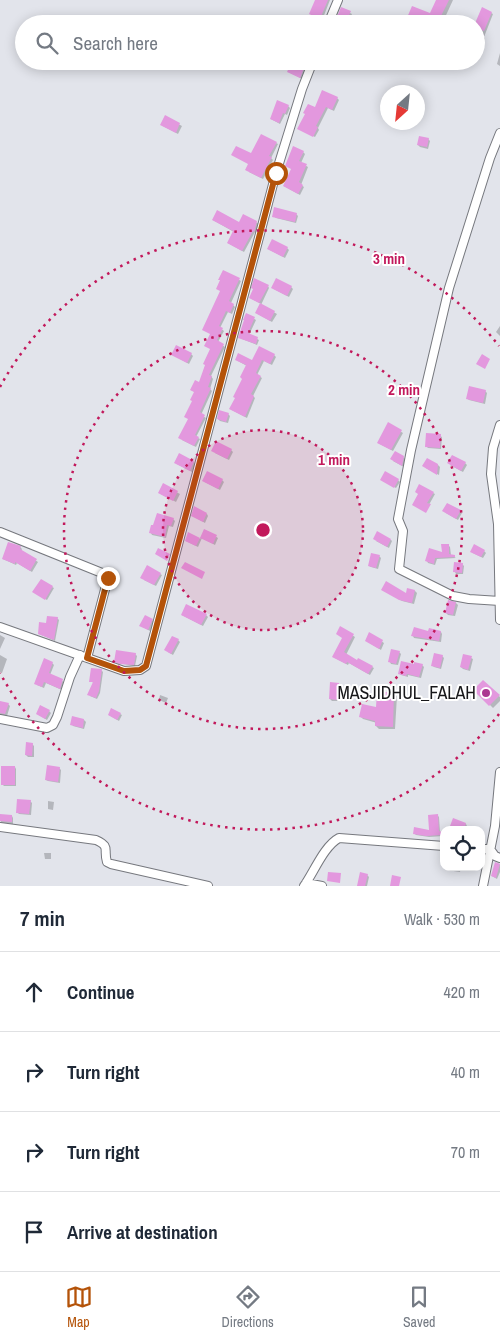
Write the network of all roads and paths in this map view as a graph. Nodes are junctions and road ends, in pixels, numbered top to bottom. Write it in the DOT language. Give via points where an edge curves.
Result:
graph roads {
  1 [pos="338,0"];
  2 [pos="332,15"];
  3 [pos="309,70"];
  4 [pos="500,132"];
  5 [pos="500,425"];
  6 [pos="0,532"];
  7 [pos="500,601"];
  8 [pos="500,620"];
  9 [pos="0,627"];
  10 [pos="84,656"];
  11 [pos="0,719"];
  12 [pos="500,772"];
  13 [pos="0,828"];
  14 [pos="440,846"];
  15 [pos="485,849"];
  16 [pos="490,849"];
  17 [pos="500,858"];
  18 [pos="305,885"];
  19 [pos="208,886"];
  20 [pos="322,886"];
  21 [pos="483,886"];
  1 -- 2 [label="street"];
  3 -- 10 [label="street" via="276,173 146,666 140,670 124,671"];
  4 -- 7 [label="street" via="449,288 398,518 403,531 400,569 453,596"];
  5 -- 7 [label="street" via="493,448 491,474 498,524"];
  6 -- 10 [label="street" via="108,578"];
  7 -- 8 [label="street"];
  9 -- 10 [label="street"];
  10 -- 11 [label="street" via="70,677 53,726 47,728"];
  12 -- 16 [label="street"];
  13 -- 19 [label="street" via="96,840 106,847 107,862 111,864"];
  14 -- 18 [label="street" via="339,838 329,847"];
  15 -- 16 [label="street"];
  16 -- 17 [label="street"];
  16 -- 21 [label="street"];
  18 -- 20 [label="street"];
}
